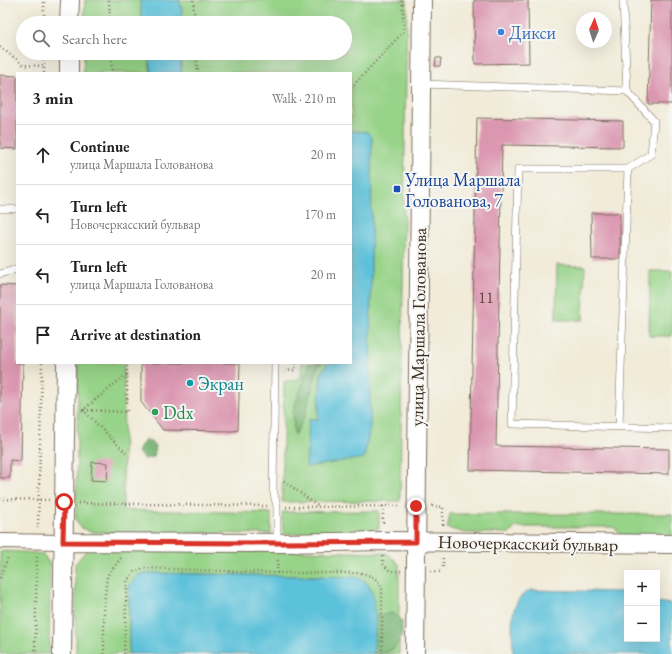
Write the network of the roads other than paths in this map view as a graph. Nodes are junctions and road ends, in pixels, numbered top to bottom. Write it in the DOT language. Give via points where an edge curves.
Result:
graph roads {
  1 [pos="70,0"];
  2 [pos="422,0"];
  3 [pos="624,0"];
  4 [pos="70,16"];
  5 [pos="69,60"];
  6 [pos="69,72"];
  7 [pos="420,84"];
  8 [pos="627,91"];
  9 [pos="628,169"];
  10 [pos="0,208"];
  11 [pos="16,209"];
  12 [pos="16,269"];
  13 [pos="0,274"];
  14 [pos="66,364"];
  15 [pos="275,364"];
  16 [pos="620,426"];
  17 [pos="672,428"];
  18 [pos="0,541"];
  19 [pos="63,542"];
  20 [pos="416,542"];
  21 [pos="277,543"];
  22 [pos="672,544"];
  23 [pos="62,654"];
  24 [pos="415,654"];
  1 -- 4 [label="street"];
  2 -- 7 [label="street, улица Маршала Голованова"];
  3 -- 8 [label="lane"];
  5 -- 6 [label="street"];
  7 -- 8 [label="lane"];
  7 -- 20 [label="street, улица Маршала Голованова"];
  8 -- 9 [label="lane" via="654,121 651,154"];
  9 -- 16 [label="lane"];
  9 -- 16 [label="lane" via="518,169 512,424"];
  10 -- 11 [label="lane"];
  12 -- 13 [label="lane"];
  14 -- 19 [label="street"];
  15 -- 21 [label="lane" via="273,489 277,506"];
  16 -- 17 [label="lane"];
  18 -- 19 [label="street, Новочеркасский бульвар"];
  19 -- 21 [label="street, Новочеркасский бульвар"];
  19 -- 23 [label="street"];
  20 -- 21 [label="street, Новочеркасский бульвар"];
  20 -- 22 [label="street, Новочеркасский бульвар"];
  20 -- 24 [label="street, улица Маршала Голованова"];
}
